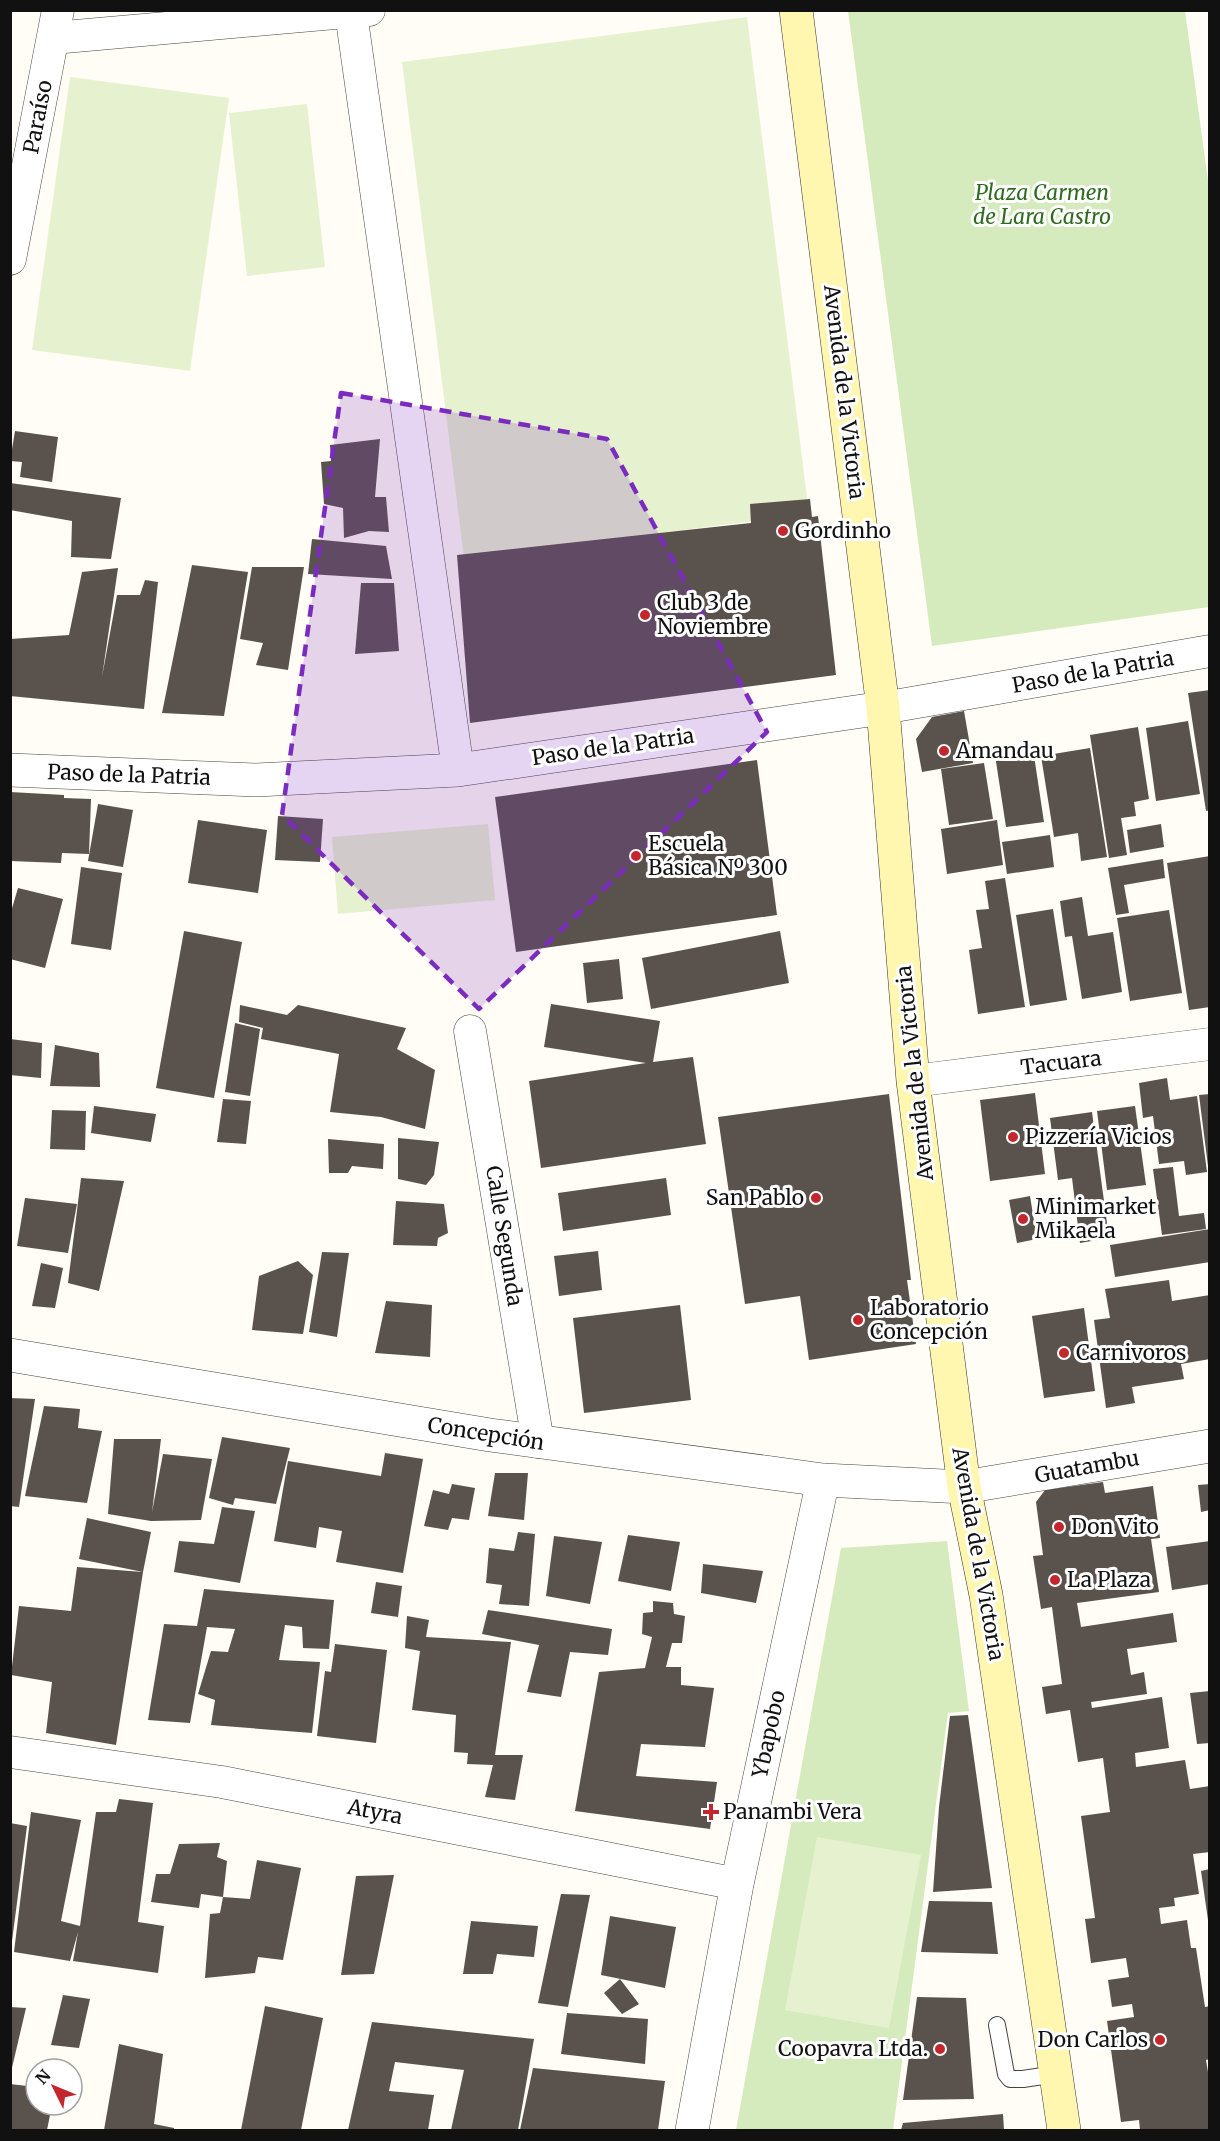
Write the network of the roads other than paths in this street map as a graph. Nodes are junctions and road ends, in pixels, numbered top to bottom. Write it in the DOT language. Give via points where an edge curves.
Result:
graph roads {
  1 [pos="796,10"];
  2 [pos="360,12"];
  3 [pos="56,24"];
  4 [pos="10,259"];
  5 [pos="1209,651"];
  6 [pos="883,708"];
  7 [pos="10,770"];
  8 [pos="458,770"];
  9 [pos="470,1031"];
  10 [pos="1209,1044"];
  11 [pos="913,1081"];
  12 [pos="10,1355"];
  13 [pos="538,1442"];
  14 [pos="1209,1446"];
  15 [pos="823,1480"];
  16 [pos="964,1487"];
  17 [pos="10,1752"];
  18 [pos="737,1884"];
  19 [pos="997,2025"];
  20 [pos="1056,2074"];
  21 [pos="692,2130"];
  22 [pos="1064,2130"];
  1 -- 6 [label="main road, Avenida de la Victoria"];
  2 -- 3 [label="street"];
  2 -- 8 [label="street"];
  3 -- 4 [label="street, Paraíso"];
  5 -- 6 [label="street, Paso de la Patria"];
  6 -- 8 [label="street, Paso de la Patria"];
  6 -- 11 [label="main road, Avenida de la Victoria"];
  7 -- 8 [label="street, Paso de la Patria" via="256,780"];
  9 -- 13 [label="street, Calle Segunda"];
  10 -- 11 [label="street, Tacuara"];
  11 -- 16 [label="main road, Avenida de la Victoria"];
  12 -- 13 [label="street, Concepción"];
  13 -- 15 [label="street, Concepción"];
  14 -- 16 [label="street, Guatambu"];
  15 -- 16 [label="street, Concepción"];
  15 -- 18 [label="street, Ybapobo"];
  16 -- 20 [label="main road, Avenida de la Victoria" via="986,1595"];
  17 -- 18 [label="street, Atyra" via="222,1782"];
  18 -- 21 [label="street, Ybapobo"];
  19 -- 20 [label="lane" via="1010,2079"];
  20 -- 22 [label="main road, Avenida de la Victoria"];
}
